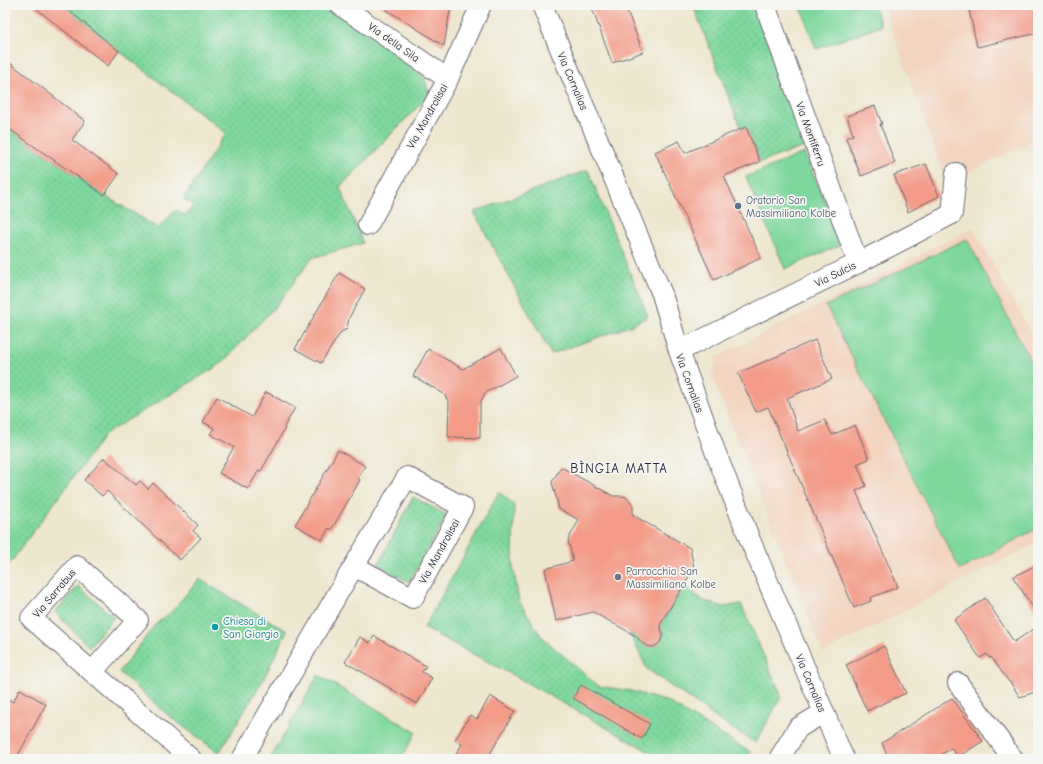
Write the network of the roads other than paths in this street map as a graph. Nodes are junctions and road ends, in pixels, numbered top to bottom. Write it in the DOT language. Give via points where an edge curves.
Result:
graph roads {
  1 [pos="340,5"];
  2 [pos="481,5"];
  3 [pos="542,5"];
  4 [pos="765,5"];
  5 [pos="448,79"];
  6 [pos="956,173"];
  7 [pos="368,225"];
  8 [pos="858,263"];
  9 [pos="679,351"];
  10 [pos="354,566"];
  11 [pos="92,672"];
  12 [pos="958,683"];
  13 [pos="823,712"];
  14 [pos="191,759"];
  15 [pos="242,759"];
  16 [pos="779,759"];
  17 [pos="844,759"];
  18 [pos="1013,759"];
  1 -- 5 [label="street, Via della Sila"];
  2 -- 5 [label="street, Via Mandrolisai"];
  3 -- 9 [label="street, Via Cornalias" via="662,294"];
  4 -- 8 [label="street, Via Montiferru"];
  5 -- 7 [label="street, Via Mandrolisai"];
  6 -- 8 [label="street, Via Sulcis" via="952,214"];
  8 -- 9 [label="street, Via Sulcis"];
  9 -- 13 [label="street, Via Cornalias" via="750,540"];
  10 -- 10 [label="street, Via Mandrolisai" via="413,598 463,507 407,477"];
  10 -- 15 [label="street, Via Mandrolisai"];
  11 -- 11 [label="street, Via Sarrabus" via="138,620 77,566 30,618"];
  11 -- 14 [label="street, Via Sarrabus"];
  12 -- 18 [label="street"];
  13 -- 16 [label="street" via="798,728"];
  13 -- 17 [label="street, Via Cornalias"];
}
